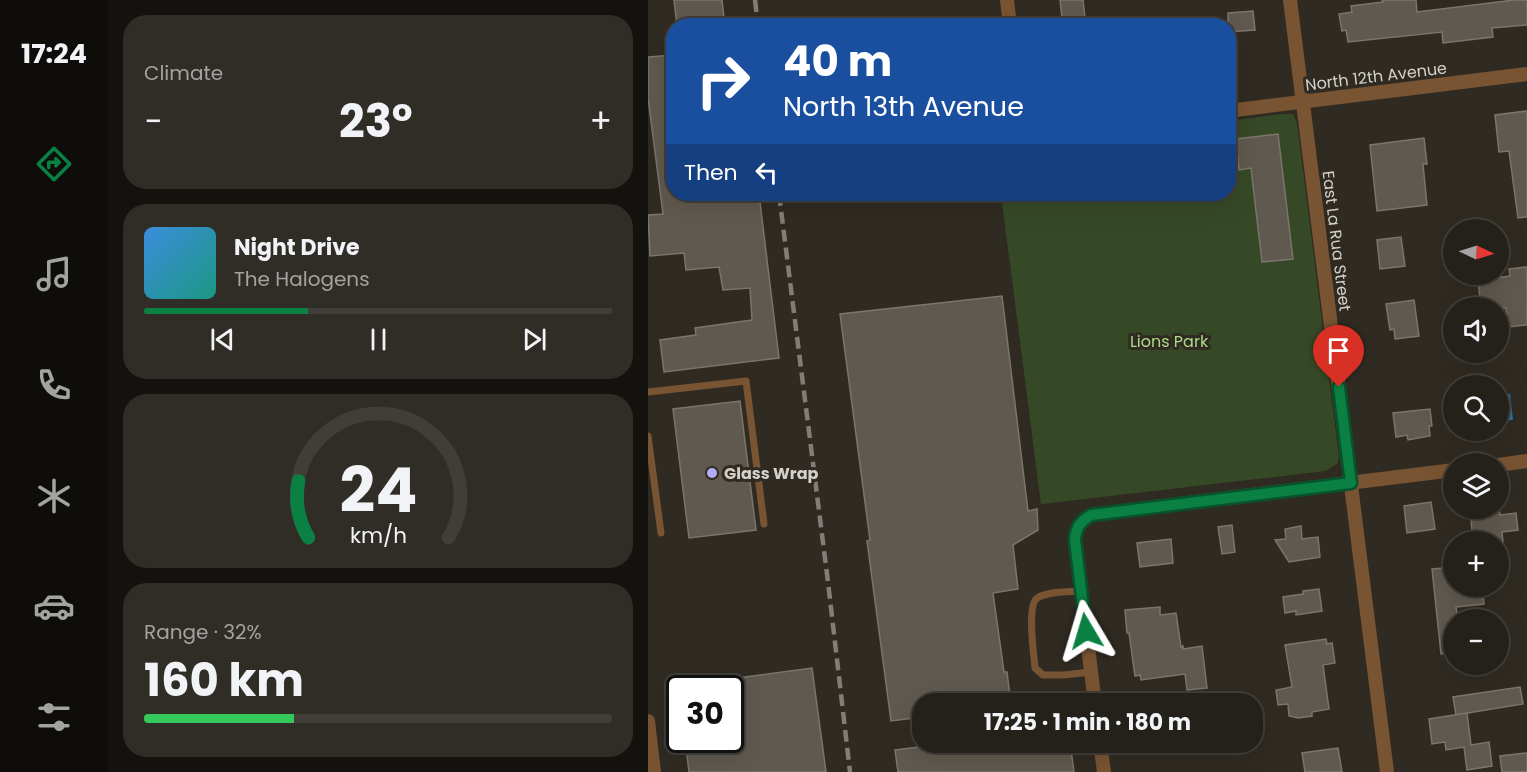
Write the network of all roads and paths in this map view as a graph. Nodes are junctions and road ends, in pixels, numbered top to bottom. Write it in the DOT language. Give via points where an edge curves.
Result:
graph roads {
  1 [pos="1007,0"];
  2 [pos="1290,0"];
  3 [pos="1009,18"];
  4 [pos="1527,74"];
  5 [pos="1303,102"];
  6 [pos="1236,110"];
  7 [pos="648,392"];
  8 [pos="648,436"];
  9 [pos="1527,461"];
  10 [pos="1509,463"];
  11 [pos="1443,471"];
  12 [pos="1351,483"];
  13 [pos="764,524"];
  14 [pos="661,533"];
  15 [pos="1081,591"];
  16 [pos="1091,672"];
  17 [pos="1094,693"];
  18 [pos="648,727"];
  19 [pos="1101,753"];
  20 [pos="654,772"];
  21 [pos="1104,772"];
  22 [pos="1387,772"];
  1 -- 3 [label="street"];
  2 -- 5 [label="street, East La Rua Street"];
  4 -- 5 [label="street, North 12th Avenue"];
  5 -- 6 [label="street, North 12th Avenue"];
  5 -- 12 [label="street, East La Rua Street"];
  7 -- 13 [label="lane" via="746,381"];
  8 -- 14 [label="lane"];
  9 -- 10 [label="street"];
  11 -- 12 [label="street"];
  12 -- 15 [label="street" via="1091,515 1076,529"];
  12 -- 22 [label="street, East La Rua Street"];
  15 -- 16 [label="street"];
  15 -- 16 [label="lane" via="1051,593 1037,598 1033,604 1035,668 1043,675"];
  16 -- 17 [label="street"];
  18 -- 20 [label="street"];
  19 -- 21 [label="street"];
}
